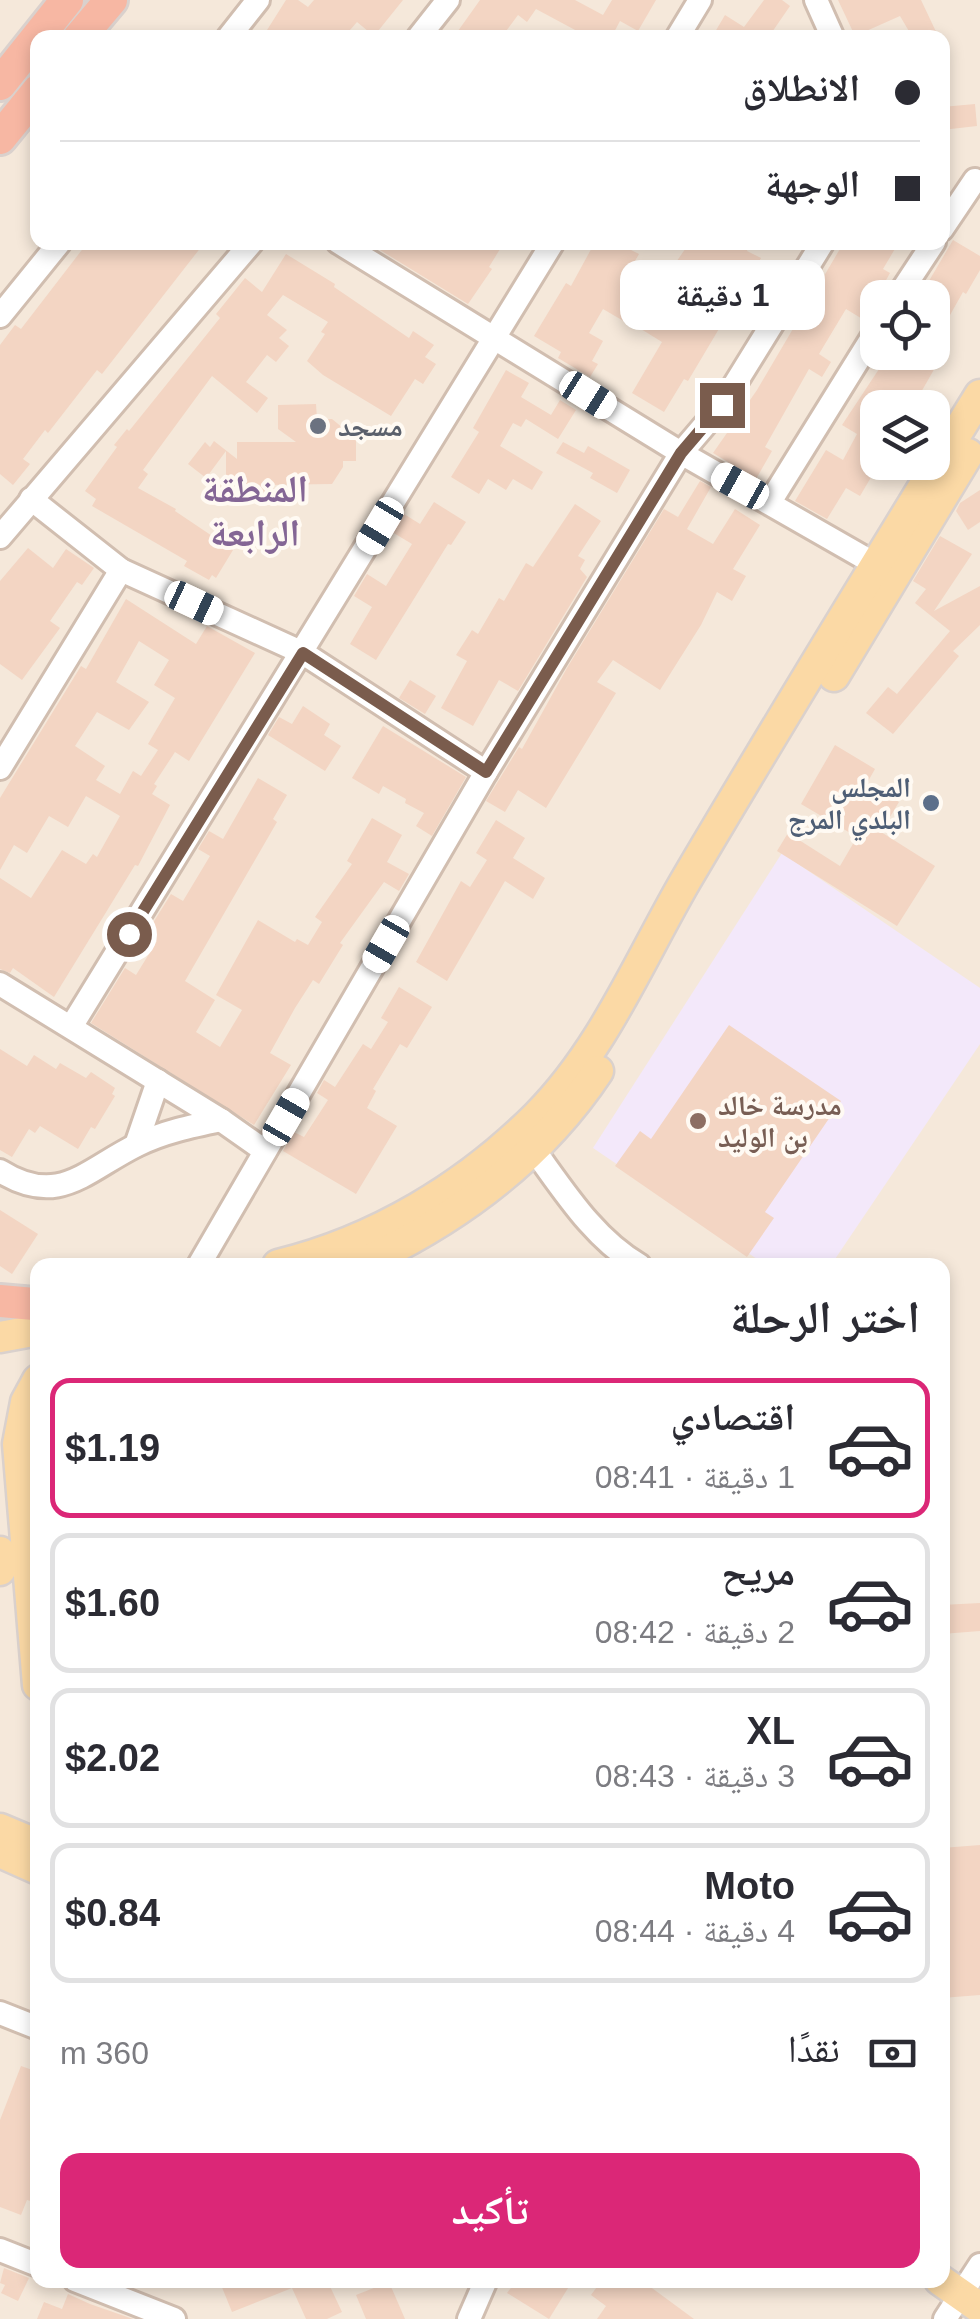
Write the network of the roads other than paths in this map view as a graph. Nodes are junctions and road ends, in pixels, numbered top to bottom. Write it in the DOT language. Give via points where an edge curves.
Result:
graph roads {
  1 [pos="111,0"];
  2 [pos="258,0"];
  3 [pos="448,0"];
  4 [pos="700,0"];
  5 [pos="816,0"];
  6 [pos="56,4"];
  7 [pos="38,30"];
  8 [pos="76,30"];
  9 [pos="86,30"];
  10 [pos="234,30"];
  11 [pos="424,30"];
  12 [pos="682,30"];
  13 [pos="829,30"];
  14 [pos="30,41"];
  15 [pos="0,84"];
  16 [pos="30,101"];
  17 [pos="0,138"];
  18 [pos="975,180"];
  19 [pos="950,217"];
  20 [pos="54,250"];
  21 [pos="245,250"];
  22 [pos="351,250"];
  23 [pos="548,250"];
  24 [pos="817,250"];
  25 [pos="929,250"];
  26 [pos="909,280"];
  27 [pos="0,316"];
  28 [pos="495,337"];
  29 [pos="860,357"];
  30 [pos="980,395"];
  31 [pos="980,434"];
  32 [pos="681,453"];
  33 [pos="31,500"];
  34 [pos="770,502"];
  35 [pos="0,536"];
  36 [pos="121,570"];
  37 [pos="885,570"];
  38 [pos="303,653"];
  39 [pos="0,768"];
  40 [pos="486,772"];
  41 [pos="0,984"];
  42 [pos="71,1027"];
  43 [pos="158,1081"];
  44 [pos="220,1120"];
  45 [pos="136,1145"];
  46 [pos="534,1150"];
  47 [pos="266,1152"];
  48 [pos="0,1171"];
  49 [pos="203,1258"];
  50 [pos="299,1258"];
  51 [pos="374,1258"];
  52 [pos="630,1258"];
  53 [pos="0,1301"];
  54 [pos="0,1310"];
  55 [pos="30,1310"];
  56 [pos="30,1312"];
  57 [pos="30,1316"];
  58 [pos="0,1337"];
  59 [pos="30,1395"];
  60 [pos="0,1552"];
  61 [pos="0,1570"];
  62 [pos="30,1589"];
  63 [pos="0,1829"];
  64 [pos="18,1856"];
  65 [pos="0,2013"];
  66 [pos="30,2025"];
  67 [pos="0,2250"];
  68 [pos="30,2262"];
  69 [pos="980,2265"];
  70 [pos="95,2288"];
  71 [pos="483,2288"];
  72 [pos="956,2300"];
  73 [pos="471,2318"];
  74 [pos="174,2319"];
  1 -- 9 [label="highway"];
  2 -- 10 [label="street"];
  3 -- 11 [label="street"];
  4 -- 12 [label="street"];
  5 -- 13 [label="street"];
  6 -- 7 [label="highway"];
  6 -- 8 [label="street"];
  14 -- 15 [label="highway"];
  16 -- 17 [label="highway"];
  18 -- 19 [label="street"];
  20 -- 27 [label="street"];
  21 -- 33 [label="street"];
  22 -- 28 [label="street"];
  23 -- 28 [label="street"];
  24 -- 32 [label="street" via="722,405"];
  25 -- 26 [label="street"];
  28 -- 32 [label="street"];
  28 -- 38 [label="street"];
  29 -- 34 [label="street"];
  30 -- 37 [label="main road"];
  31 -- 37 [label="main road"];
  32 -- 34 [label="street"];
  32 -- 40 [label="street"];
  33 -- 35 [label="street"];
  33 -- 36 [label="street"];
  34 -- 37 [label="street"];
  36 -- 38 [label="street"];
  36 -- 39 [label="street"];
  37 -- 46 [label="main road" via="600,1068"];
  37 -- 50 [label="main road" via="686,880 588,1053 540,1113 476,1169 409,1214"];
  38 -- 40 [label="street"];
  38 -- 42 [label="street"];
  40 -- 47 [label="street"];
  41 -- 42 [label="street"];
  42 -- 43 [label="street"];
  43 -- 44 [label="street"];
  43 -- 45 [label="street"];
  44 -- 45 [label="street"];
  44 -- 47 [label="street"];
  45 -- 48 [label="street" via="55,1187"];
  46 -- 51 [label="main road" via="433,1229"];
  46 -- 52 [label="street" via="583,1216"];
  47 -- 49 [label="street"];
  53 -- 55 [label="highway"];
  54 -- 56 [label="main road"];
  57 -- 58 [label="main road"];
  59 -- 62 [label="main road" via="18,1444"];
  60 -- 61 [label="main road"];
  63 -- 64 [label="main road"];
  65 -- 66 [label="street"];
  67 -- 68 [label="street"];
  69 -- 72 [label="street"];
  70 -- 74 [label="street"];
  71 -- 73 [label="street"];
}
